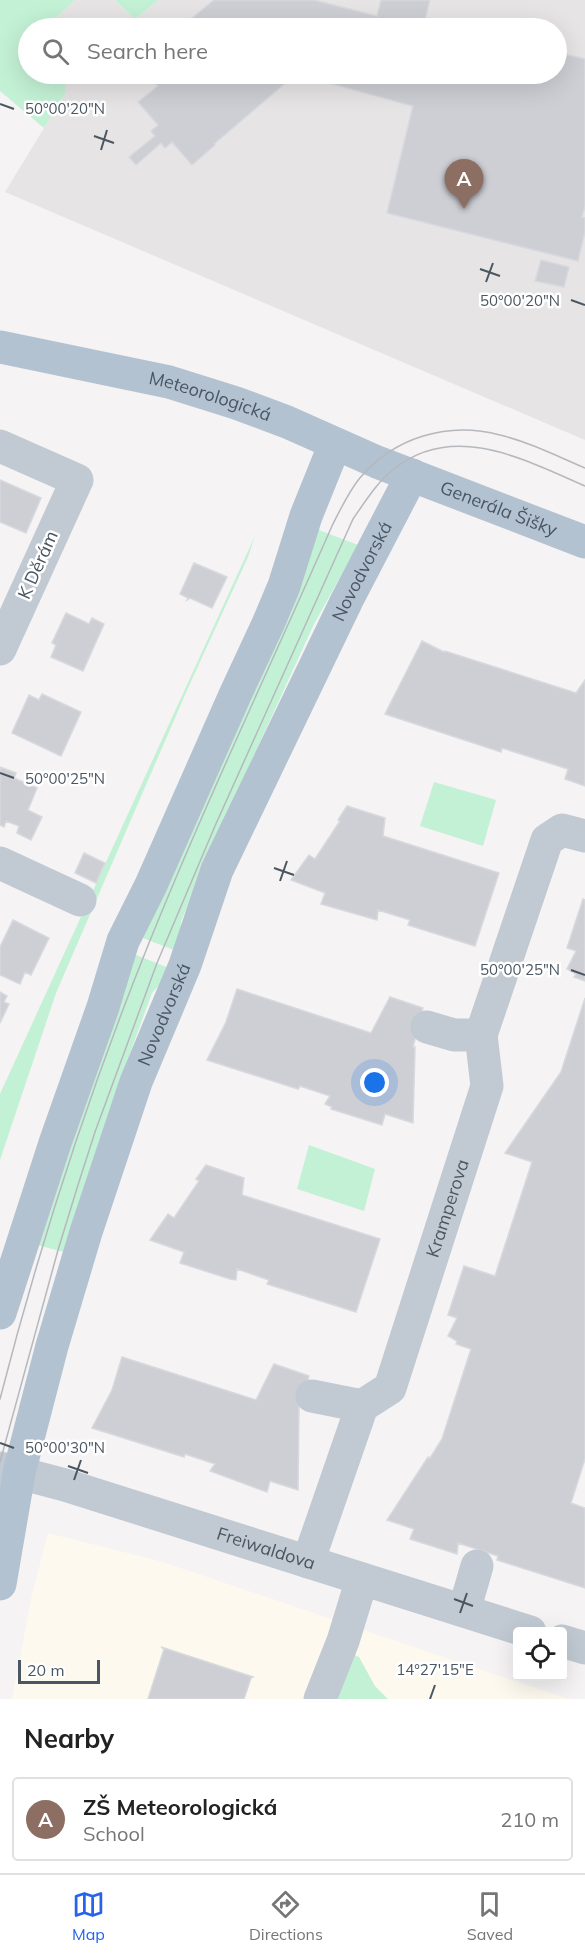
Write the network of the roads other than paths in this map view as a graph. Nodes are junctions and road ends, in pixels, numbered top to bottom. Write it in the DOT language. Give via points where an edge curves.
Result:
graph roads {
  1 [pos="0,347"];
  2 [pos="335,444"];
  3 [pos="0,446"];
  4 [pos="412,475"];
  5 [pos="585,542"];
  6 [pos="0,649"];
  7 [pos="585,836"];
  8 [pos="0,863"];
  9 [pos="80,900"];
  10 [pos="427,1027"];
  11 [pos="481,1035"];
  12 [pos="0,1313"];
  13 [pos="312,1396"];
  14 [pos="362,1406"];
  15 [pos="9,1470"];
  16 [pos="308,1562"];
  17 [pos="477,1566"];
  18 [pos="362,1579"];
  19 [pos="0,1584"];
  20 [pos="464,1611"];
  21 [pos="514,1627"];
  22 [pos="567,1643"];
  23 [pos="585,1648"];
  24 [pos="320,1699"];
  1 -- 2 [label="main road, Meteorologická" via="192,389 287,422"];
  2 -- 4 [label="main road, Meteorologická"];
  2 -- 12 [label="main road" via="268,624 123,941"];
  3 -- 6 [label="street, K Děrám" via="76,480"];
  4 -- 5 [label="main road, Generála Šišky"];
  4 -- 15 [label="main road, Novodvorská" via="217,870 116,1138"];
  7 -- 11 [label="street, Kramperova" via="562,830 547,840"];
  8 -- 9 [label="street"];
  10 -- 11 [label="street" via="454,1035"];
  11 -- 14 [label="street, Kramperova" via="487,1086 390,1388"];
  13 -- 14 [label="street"];
  14 -- 16 [label="street"];
  15 -- 16 [label="street, Freiwaldova"];
  15 -- 19 [label="main road, Novodvorská"];
  16 -- 18 [label="street, Freiwaldova"];
  17 -- 20 [label="street"];
  18 -- 20 [label="street, Freiwaldova"];
  18 -- 24 [label="street"];
  20 -- 21 [label="street, Freiwaldova"];
  22 -- 23 [label="street"];
}
